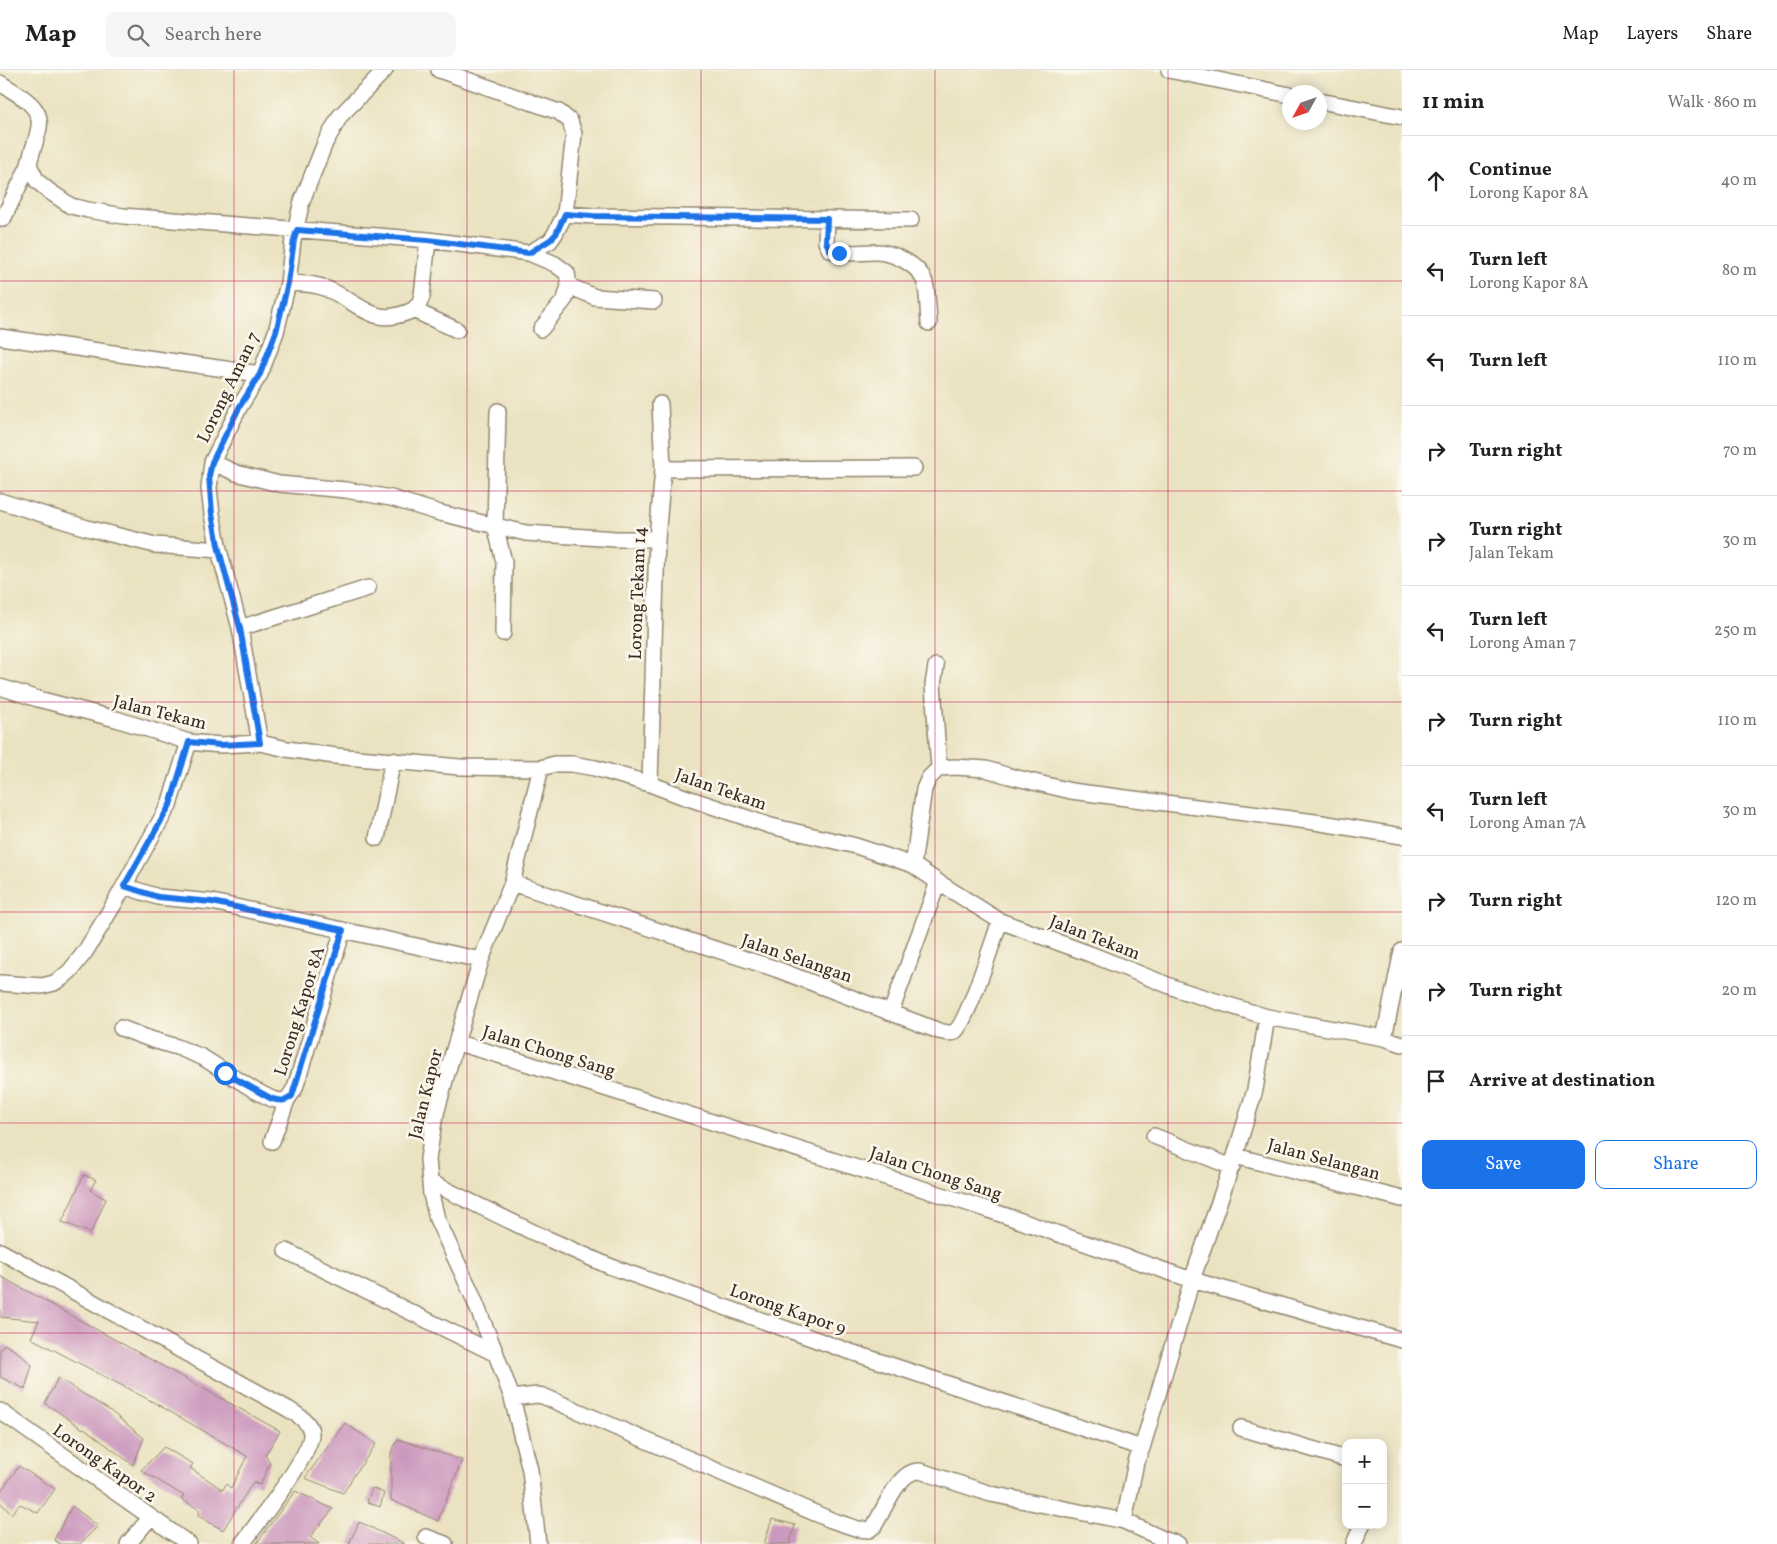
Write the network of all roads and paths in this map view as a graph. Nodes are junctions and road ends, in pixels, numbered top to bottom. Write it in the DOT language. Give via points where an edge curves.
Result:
graph roads {
  1 [pos="385,70"];
  2 [pos="439,70"];
  3 [pos="1168,70"];
  4 [pos="1214,75"];
  5 [pos="0,83"];
  6 [pos="1282,93"];
  7 [pos="1327,102"];
  8 [pos="1402,117"];
  9 [pos="29,165"];
  10 [pos="565,214"];
  11 [pos="3,219"];
  12 [pos="827,219"];
  13 [pos="911,220"];
  14 [pos="297,230"];
  15 [pos="428,240"];
  16 [pos="529,253"];
  17 [pos="288,283"];
  18 [pos="569,286"];
  19 [pos="654,301"];
  20 [pos="414,310"];
  21 [pos="929,323"];
  22 [pos="541,329"];
  23 [pos="457,330"];
  24 [pos="0,336"];
  25 [pos="260,374"];
  26 [pos="660,404"];
  27 [pos="498,411"];
  28 [pos="212,462"];
  29 [pos="914,468"];
  30 [pos="663,469"];
  31 [pos="0,501"];
  32 [pos="495,525"];
  33 [pos="657,539"];
  34 [pos="219,550"];
  35 [pos="368,588"];
  36 [pos="240,628"];
  37 [pos="503,633"];
  38 [pos="936,666"];
  39 [pos="0,687"];
  40 [pos="189,742"];
  41 [pos="260,743"];
  42 [pos="393,760"];
  43 [pos="541,768"];
  44 [pos="939,768"];
  45 [pos="650,784"];
  46 [pos="1402,836"];
  47 [pos="377,838"];
  48 [pos="913,865"];
  49 [pos="938,882"];
  50 [pos="512,883"];
  51 [pos="124,886"];
  52 [pos="1000,921"];
  53 [pos="343,930"];
  54 [pos="1402,952"];
  55 [pos="481,960"];
  56 [pos="0,983"];
  57 [pos="891,1012"];
  58 [pos="1267,1018"];
  59 [pos="121,1028"];
  60 [pos="1384,1038"];
  61 [pos="458,1043"];
  62 [pos="1402,1044"];
  63 [pos="287,1100"];
  64 [pos="1154,1136"];
  65 [pos="272,1141"];
  66 [pos="1234,1161"];
  67 [pos="430,1182"];
  68 [pos="1402,1199"];
  69 [pos="0,1250"];
  70 [pos="286,1251"];
  71 [pos="1192,1280"];
  72 [pos="1402,1340"];
  73 [pos="496,1354"];
  74 [pos="512,1398"];
  75 [pos="0,1411"];
  76 [pos="1241,1428"];
  77 [pos="1142,1448"];
  78 [pos="1342,1458"];
  79 [pos="150,1518"];
  80 [pos="1124,1521"];
  81 [pos="1360,1529"];
  82 [pos="426,1536"];
  83 [pos="128,1544"];
  84 [pos="189,1544"];
  85 [pos="242,1544"];
  86 [pos="445,1544"];
  87 [pos="538,1544"];
  88 [pos="1178,1544"];
  89 [pos="1354,1544"];
  1 -- 14 [label="street, Lorong Aman 7" via="340,116 325,143 302,201"];
  2 -- 10 [label="street" via="559,112 570,121 574,134"];
  3 -- 4 [label="street"];
  4 -- 6 [label="street"];
  5 -- 9 [label="street" via="38,114 40,124"];
  7 -- 8 [label="street"];
  9 -- 11 [label="street"];
  9 -- 14 [label="street" via="37,181 71,206 123,216"];
  10 -- 12 [label="street"];
  10 -- 16 [label="street" via="556,234"];
  12 -- 13 [label="street"];
  12 -- 21 [label="street" via="826,242 830,250 839,253 879,252 907,261 919,272 924,280"];
  14 -- 15 [label="street"];
  14 -- 17 [label="street, Lorong Aman 7"];
  15 -- 16 [label="street"];
  15 -- 20 [label="street" via="422,296"];
  16 -- 18 [label="street" via="556,264 567,273"];
  17 -- 20 [label="street" via="327,288 382,317 400,316"];
  17 -- 25 [label="street, Lorong Aman 7" via="276,332"];
  18 -- 19 [label="street" via="595,296"];
  18 -- 22 [label="street" via="565,299"];
  20 -- 23 [label="street"];
  24 -- 25 [label="street"];
  25 -- 28 [label="street, Lorong Aman 7"];
  26 -- 30 [label="street, Lorong Tekam 14"];
  27 -- 32 [label="street"];
  28 -- 32 [label="street" via="236,473 279,484 355,491"];
  28 -- 34 [label="street, Lorong Aman 7" via="209,488"];
  29 -- 30 [label="street"];
  30 -- 33 [label="street, Lorong Tekam 14"];
  31 -- 34 [label="street" via="155,545"];
  32 -- 33 [label="street" via="526,533"];
  32 -- 37 [label="street" via="504,562"];
  33 -- 45 [label="street, Lorong Tekam 14"];
  34 -- 36 [label="street, Lorong Aman 7"];
  35 -- 36 [label="street"];
  36 -- 41 [label="street, Lorong Aman 7"];
  38 -- 44 [label="street" via="933,685"];
  39 -- 40 [label="street, Jalan Tekam"];
  40 -- 41 [label="street, Jalan Tekam" via="220,745"];
  40 -- 51 [label="street" via="170,805"];
  41 -- 42 [label="street, Jalan Tekam" via="335,756"];
  42 -- 43 [label="street, Jalan Tekam"];
  42 -- 47 [label="street"];
  43 -- 45 [label="street, Jalan Tekam" via="572,764"];
  43 -- 50 [label="street, Jalan Kapor"];
  44 -- 46 [label="street" via="986,769 1071,791"];
  44 -- 48 [label="street" via="924,789"];
  45 -- 48 [label="street, Jalan Tekam" via="771,826 856,846"];
  48 -- 49 [label="street, Jalan Tekam"];
  49 -- 52 [label="street, Jalan Tekam"];
  49 -- 57 [label="street"];
  50 -- 55 [label="street, Jalan Kapor"];
  50 -- 57 [label="street, Jalan Selangan" via="776,970"];
  51 -- 53 [label="street" via="158,897 212,902"];
  51 -- 56 [label="street" via="85,952 62,978 42,986"];
  52 -- 57 [label="street, Jalan Selangan" via="967,1014 958,1029 949,1033 939,1031"];
  52 -- 58 [label="street, Jalan Tekam" via="1180,990"];
  53 -- 55 [label="street"];
  53 -- 63 [label="street, Lorong Kapor 8A" via="295,1088"];
  54 -- 60 [label="street"];
  55 -- 61 [label="street, Jalan Kapor"];
  58 -- 60 [label="street, Jalan Tekam"];
  58 -- 66 [label="street" via="1255,1090"];
  59 -- 63 [label="street, Lorong Kapor 8A" via="202,1057 254,1090 272,1099"];
  60 -- 62 [label="street, Jalan Tekam"];
  61 -- 67 [label="street, Jalan Kapor" via="434,1120 428,1159"];
  61 -- 71 [label="street, Jalan Chong Sang" via="973,1205"];
  63 -- 65 [label="street, Lorong Kapor 8A"];
  64 -- 66 [label="street, Jalan Selangan"];
  66 -- 68 [label="street, Jalan Selangan"];
  66 -- 71 [label="street"];
  67 -- 73 [label="street, Jalan Kapor" via="437,1219"];
  67 -- 77 [label="street, Lorong Kapor 9" via="609,1266 845,1350"];
  69 -- 85 [label="street" via="288,1409 309,1425 311,1438 302,1458"];
  70 -- 73 [label="street"];
  71 -- 72 [label="street, Jalan Chong Sang"];
  71 -- 77 [label="street"];
  73 -- 74 [label="street, Jalan Kapor"];
  74 -- 80 [label="street" via="543,1396 858,1529 869,1530 874,1526 900,1481 914,1470 992,1494"];
  74 -- 87 [label="street, Jalan Kapor" via="530,1470"];
  75 -- 79 [label="street, Lorong Kapor 2"];
  76 -- 78 [label="street"];
  77 -- 80 [label="street"];
  79 -- 83 [label="street"];
  79 -- 84 [label="street, Lorong Kapor 2"];
  80 -- 88 [label="street"];
  81 -- 89 [label="street"];
  82 -- 86 [label="street"];
}
